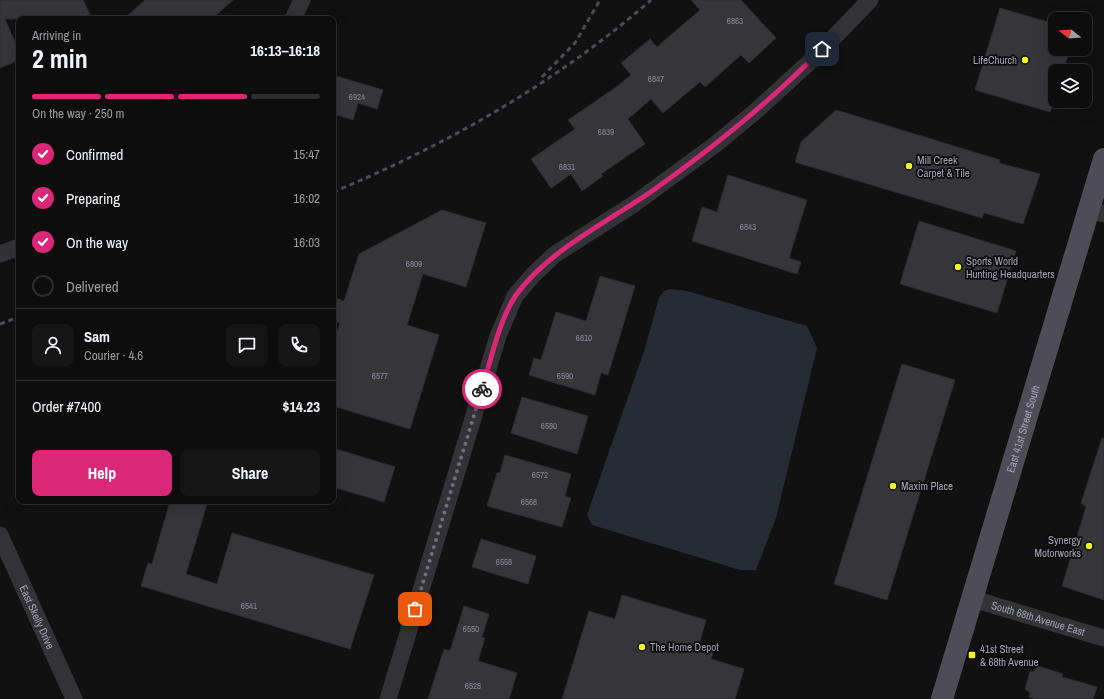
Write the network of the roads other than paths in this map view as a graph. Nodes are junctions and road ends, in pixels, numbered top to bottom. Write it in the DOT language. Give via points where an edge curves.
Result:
graph roads {
  1 [pos="302,0"];
  2 [pos="870,0"];
  3 [pos="294,16"];
  4 [pos="1104,160"];
  5 [pos="1096,212"];
  6 [pos="16,248"];
  7 [pos="0,254"];
  8 [pos="0,535"];
  9 [pos="973,599"];
  10 [pos="1104,638"];
  11 [pos="74,699"];
  12 [pos="388,699"];
  13 [pos="942,699"];
  1 -- 3 [label="street"];
  2 -- 12 [label="street" via="814,58 757,110 675,175 554,255 515,296 498,336"];
  4 -- 5 [label="main road, East 41st Street South"];
  5 -- 9 [label="main road, East 41st Street South"];
  6 -- 7 [label="street"];
  8 -- 11 [label="street, East Skelly Drive"];
  9 -- 10 [label="street, South 68th Avenue East"];
  9 -- 13 [label="main road, East 41st Street South"];
}
